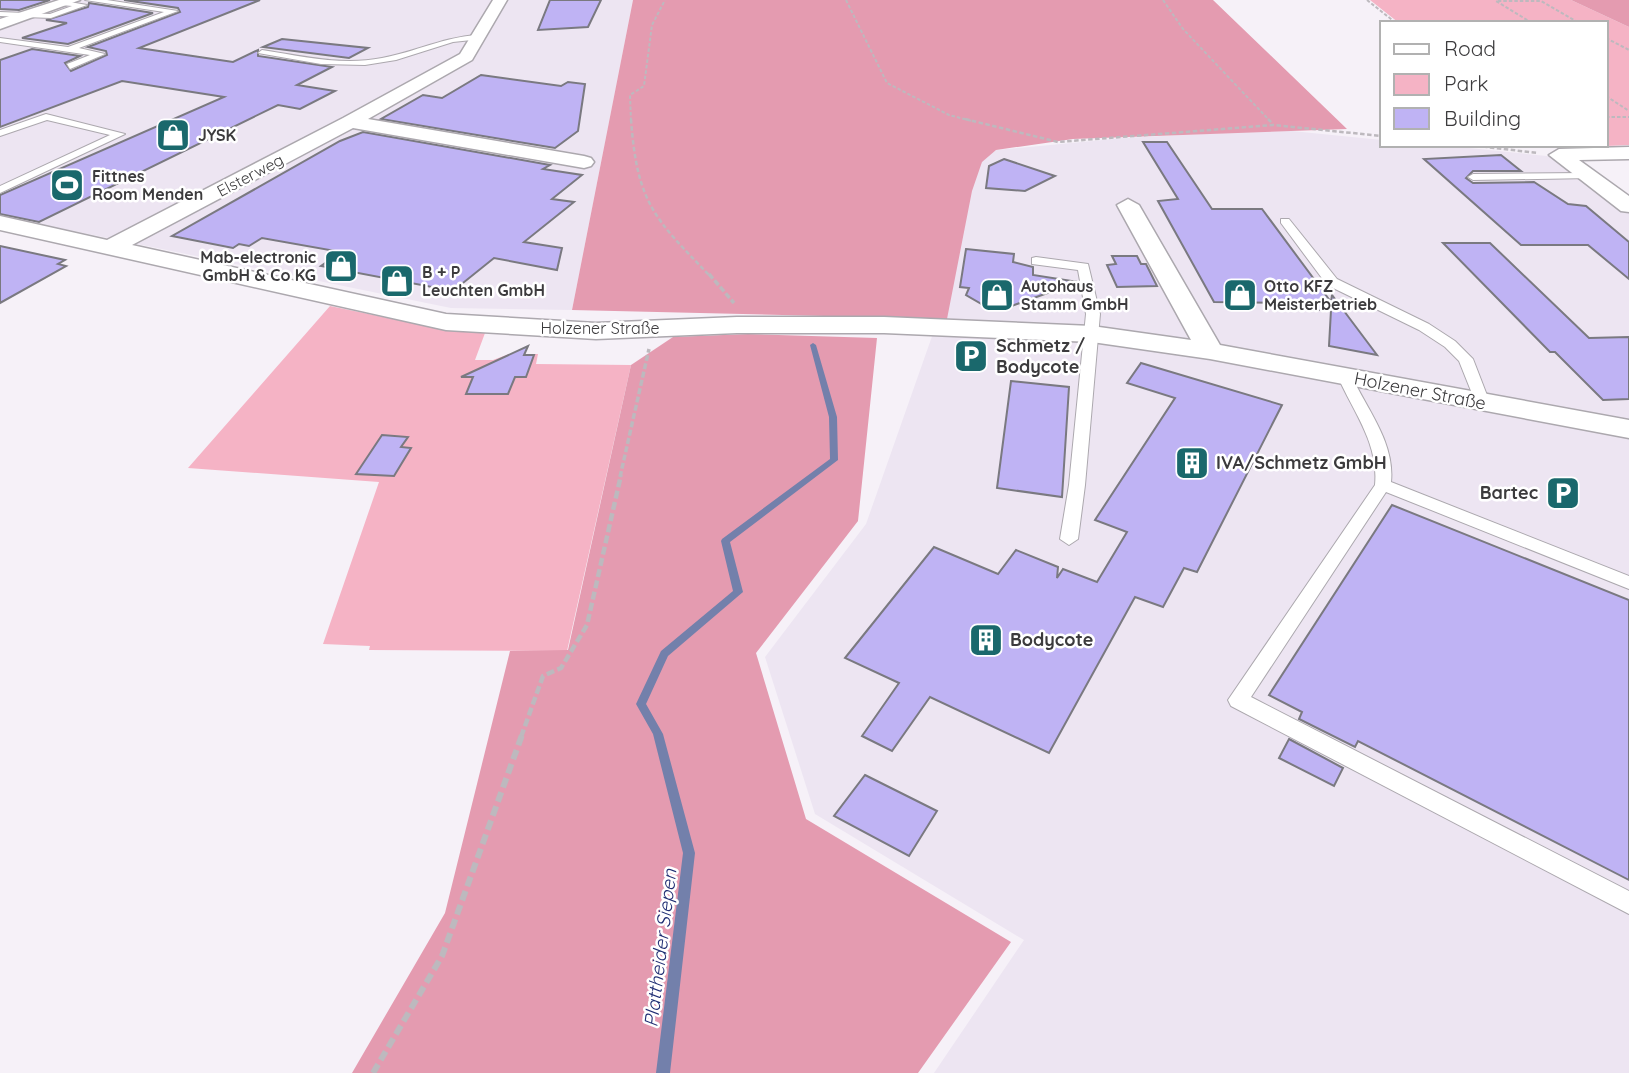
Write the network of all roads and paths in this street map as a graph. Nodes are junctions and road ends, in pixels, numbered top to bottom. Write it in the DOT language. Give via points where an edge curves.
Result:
graph roads {
  1 [pos="89,0"];
  2 [pos="500,0"];
  3 [pos="665,0"];
  4 [pos="846,0"];
  5 [pos="1163,0"];
  6 [pos="1367,0"];
  7 [pos="69,1"];
  8 [pos="1495,1"];
  9 [pos="0,14"];
  10 [pos="28,15"];
  11 [pos="1393,21"];
  12 [pos="1529,21"];
  13 [pos="1576,21"];
  14 [pos="0,24"];
  15 [pos="478,37"];
  16 [pos="1608,39"];
  17 [pos="0,40"];
  18 [pos="67,50"];
  19 [pos="1629,50"];
  20 [pos="262,53"];
  21 [pos="70,66"];
  22 [pos="1608,97"];
  23 [pos="1629,111"];
  24 [pos="1608,117"];
  25 [pos="1629,117"];
  26 [pos="351,122"];
  27 [pos="1273,125"];
  28 [pos="0,133"];
  29 [pos="1380,136"];
  30 [pos="1487,147"];
  31 [pos="1629,153"];
  32 [pos="1559,155"];
  33 [pos="584,162"];
  34 [pos="1529,164"];
  35 [pos="1587,176"];
  36 [pos="1473,177"];
  37 [pos="1489,187"];
  38 [pos="0,190"];
  39 [pos="1128,205"];
  40 [pos="1629,206"];
  41 [pos="1285,221"];
  42 [pos="0,223"];
  43 [pos="113,246"];
  44 [pos="1036,261"];
  45 [pos="737,325"];
  46 [pos="654,328"];
  47 [pos="1092,334"];
  48 [pos="1210,351"];
  49 [pos="1345,377"];
  50 [pos="1482,403"];
  51 [pos="1629,429"];
  52 [pos="1384,485"];
  53 [pos="1069,538"];
  54 [pos="1629,583"];
  55 [pos="1629,903"];
  56 [pos="373,1073"];
  1 -- 18 [label="lane" via="174,11"];
  2 -- 15 [label="street, Elsterweg"];
  3 -- 45 [label="path" via="652,25 644,86 630,94 632,141 644,198 676,240 717,280 736,306"];
  4 -- 27 [label="path" via="887,83 949,115 1058,142"];
  5 -- 27 [label="path" via="1183,29"];
  6 -- 11 [label="path"];
  7 -- 10 [label="street"];
  8 -- 12 [label="path"];
  8 -- 13 [label="path" via="1541,1"];
  9 -- 10 [label="lane"];
  10 -- 14 [label="street"];
  15 -- 20 [label="lane" via="448,38 399,57 354,65"];
  15 -- 26 [label="street, Elsterweg" via="466,57"];
  16 -- 19 [label="path"];
  17 -- 18 [label="lane"];
  18 -- 21 [label="lane" via="101,54"];
  22 -- 23 [label="path"];
  24 -- 25 [label="path"];
  26 -- 33 [label="street"];
  26 -- 43 [label="street, Elsterweg"];
  27 -- 29 [label="path"];
  28 -- 38 [label="lane" via="46,117 120,134"];
  30 -- 32 [label="path"];
  31 -- 32 [label="street"];
  32 -- 35 [label="street"];
  34 -- 35 [label="lane" via="1543,172"];
  35 -- 36 [label="lane"];
  35 -- 37 [label="lane" via="1499,181"];
  35 -- 40 [label="street"];
  39 -- 48 [label="street"];
  41 -- 50 [label="lane" via="1332,282 1450,344 1470,367"];
  42 -- 43 [label="street, Holzener Straße"];
  43 -- 46 [label="street, Holzener Straße" via="446,322 596,331"];
  44 -- 47 [label="lane" via="1084,267 1094,314"];
  45 -- 46 [label="street, Holzener Straße"];
  45 -- 47 [label="street, Holzener Straße" via="884,324"];
  46 -- 56 [label="path" via="587,625 561,668 543,676 442,957"];
  47 -- 48 [label="street, Holzener Straße"];
  47 -- 53 [label="lane"];
  48 -- 49 [label="street, Holzener Straße"];
  49 -- 50 [label="street, Holzener Straße"];
  49 -- 52 [label="lane" via="1383,453"];
  50 -- 51 [label="street, Holzener Straße"];
  52 -- 54 [label="lane"];
  52 -- 55 [label="lane" via="1238,700"];
}
